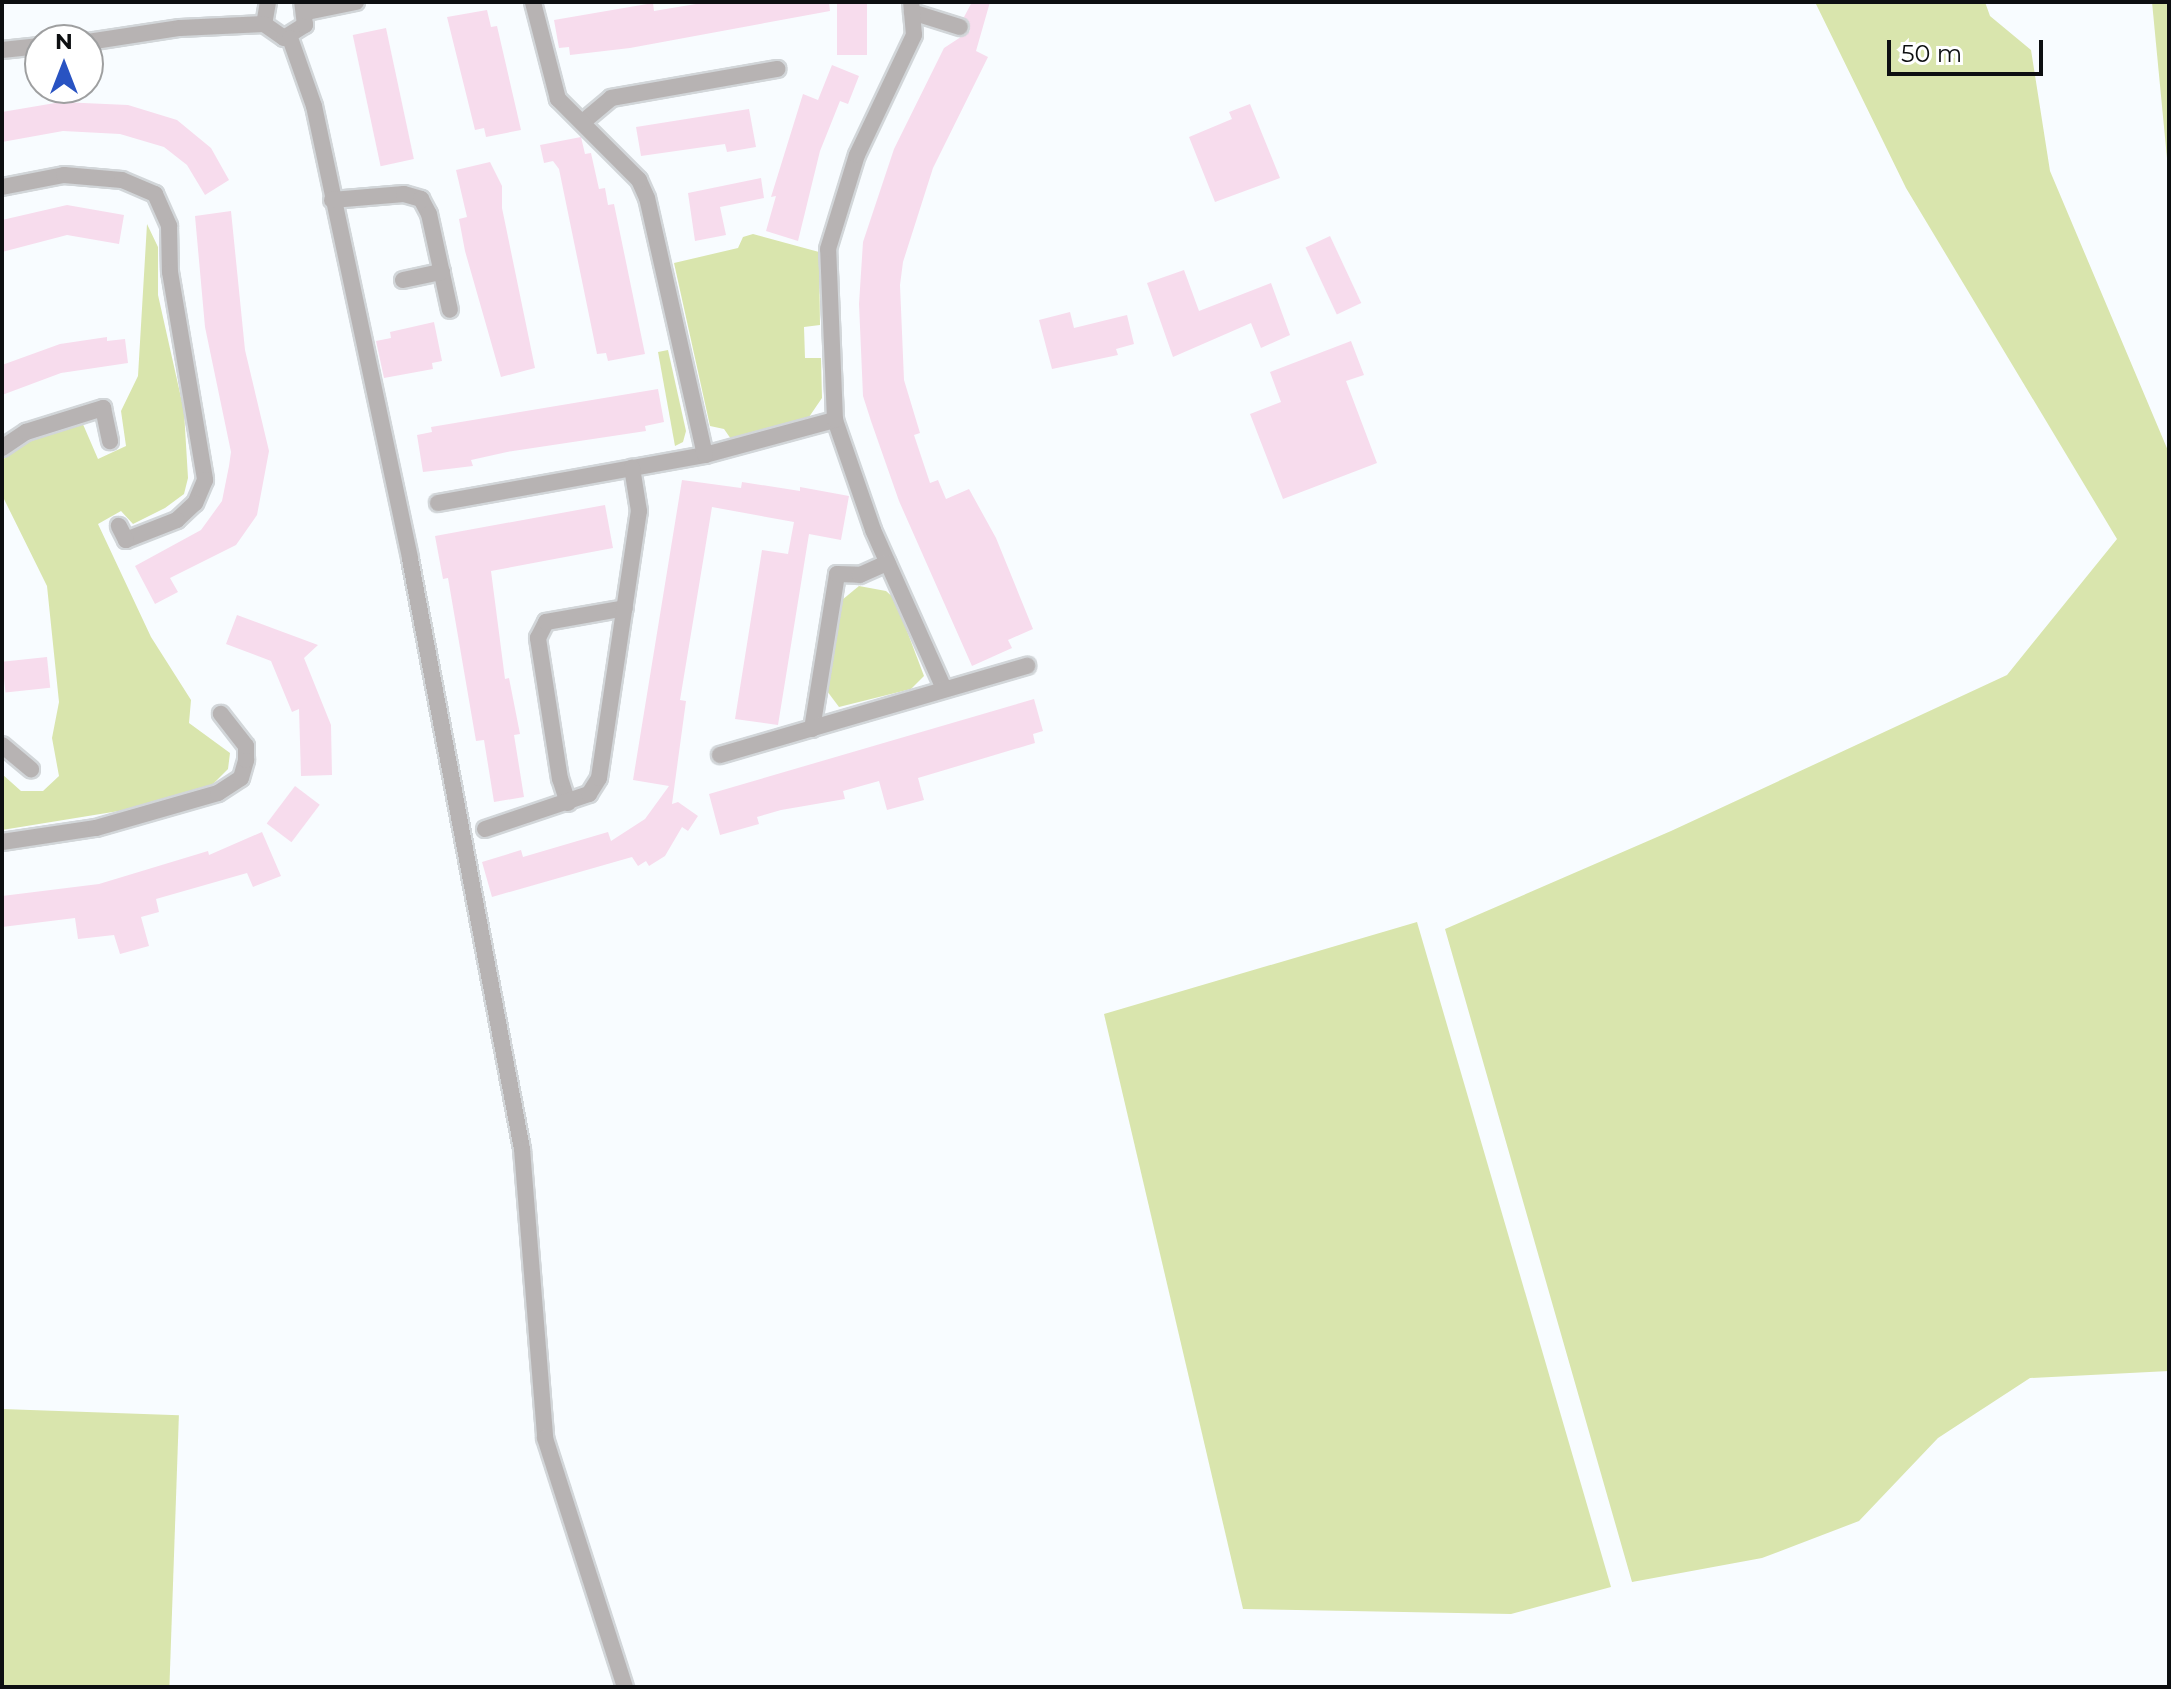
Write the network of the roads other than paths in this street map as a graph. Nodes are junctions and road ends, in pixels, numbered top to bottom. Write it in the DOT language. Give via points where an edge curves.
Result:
graph roads {
  1 [pos="268,2"];
  2 [pos="356,2"];
  3 [pos="533,2"];
  4 [pos="305,7"];
  5 [pos="911,7"];
  6 [pos="264,24"];
  7 [pos="960,27"];
  8 [pos="290,38"];
  9 [pos="104,40"];
  10 [pos="24,48"];
  11 [pos="2,50"];
  12 [pos="778,69"];
  13 [pos="584,121"];
  14 [pos="2,187"];
  15 [pos="332,200"];
  16 [pos="442,272"];
  17 [pos="403,280"];
  18 [pos="450,310"];
  19 [pos="835,420"];
  20 [pos="110,441"];
  21 [pos="2,448"];
  22 [pos="705,455"];
  23 [pos="632,468"];
  24 [pos="438,503"];
  25 [pos="119,526"];
  26 [pos="887,563"];
  27 [pos="625,608"];
  28 [pos="1027,666"];
  29 [pos="944,689"];
  30 [pos="221,714"];
  31 [pos="812,729"];
  32 [pos="2,745"];
  33 [pos="720,755"];
  34 [pos="31,769"];
  35 [pos="568,803"];
  36 [pos="485,829"];
  37 [pos="2,842"];
  38 [pos="625,1687"];
  1 -- 6 [label="street"];
  2 -- 4 [label="street"];
  3 -- 13 [label="street" via="558,99"];
  4 -- 8 [label="street" via="302,31"];
  5 -- 7 [label="street"];
  5 -- 19 [label="street" via="914,35 857,155 828,249"];
  6 -- 8 [label="street" via="277,37"];
  6 -- 9 [label="street" via="180,28"];
  8 -- 15 [label="street" via="314,106"];
  10 -- 11 [label="street"];
  12 -- 13 [label="street" via="611,98"];
  13 -- 22 [label="street" via="639,180 647,198"];
  14 -- 25 [label="street" via="64,175 122,180 155,194 169,226 170,272 205,480 195,503 177,520 126,540"];
  15 -- 16 [label="street" via="404,194 421,199"];
  15 -- 38 [label="street" via="410,559 522,1149 545,1438"];
  16 -- 17 [label="street"];
  16 -- 18 [label="street"];
  19 -- 22 [label="street"];
  19 -- 26 [label="street"];
  20 -- 21 [label="street" via="103,408 26,432"];
  22 -- 23 [label="street"];
  23 -- 24 [label="street"];
  23 -- 27 [label="street" via="639,511"];
  26 -- 29 [label="street"];
  26 -- 31 [label="street" via="860,575 837,574"];
  27 -- 35 [label="street" via="599,778 589,794"];
  27 -- 35 [label="street" via="546,622 538,638"];
  28 -- 29 [label="street"];
  29 -- 31 [label="street"];
  30 -- 37 [label="street" via="246,746 246,760 241,778 218,793 83,831"];
  31 -- 33 [label="street"];
  32 -- 34 [label="street"];
  35 -- 36 [label="street"];
}
